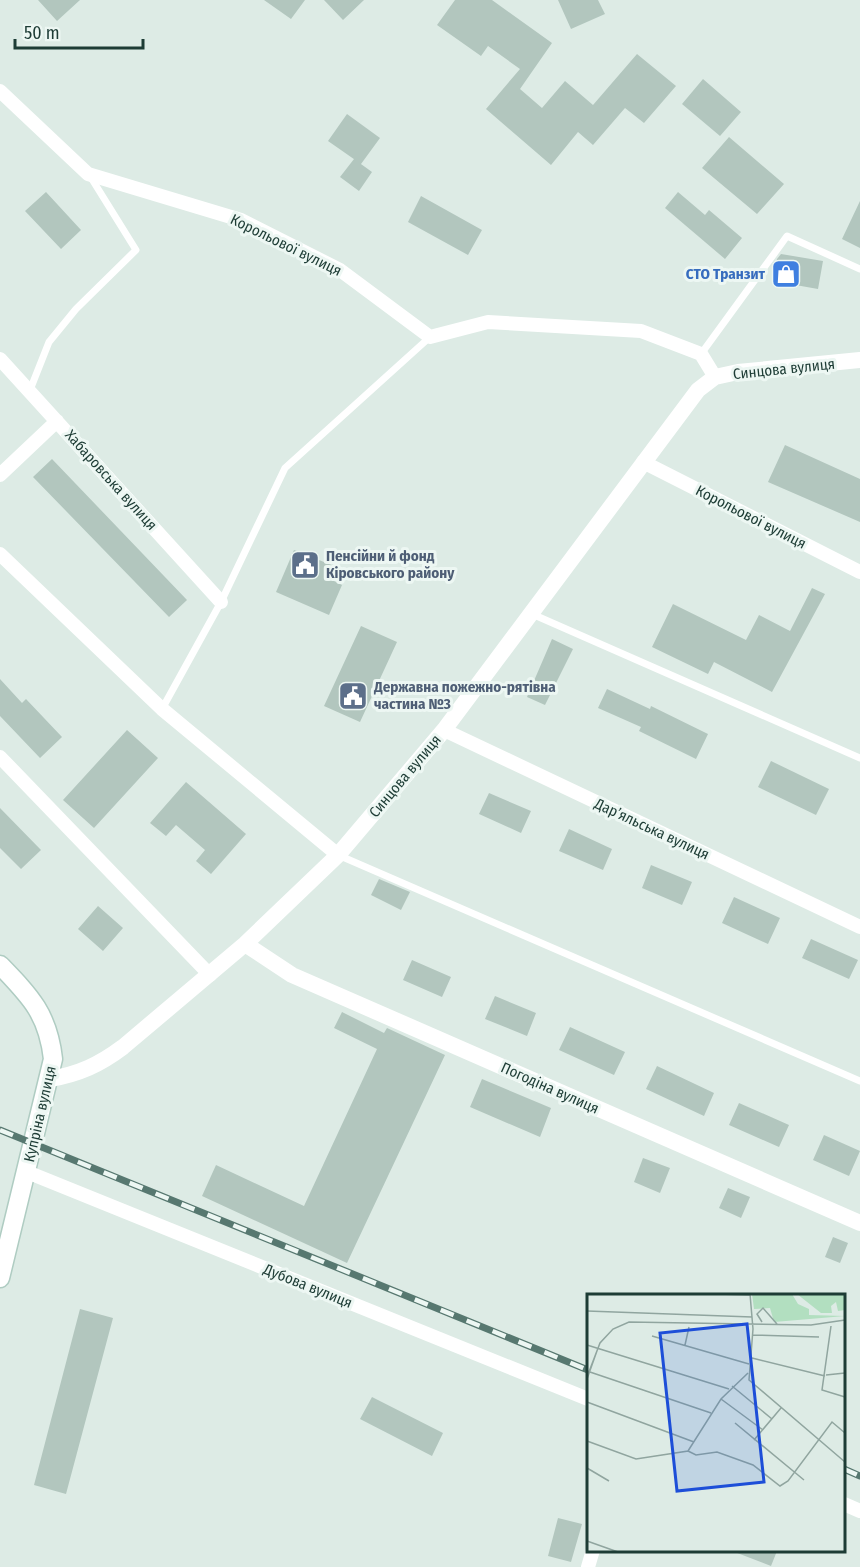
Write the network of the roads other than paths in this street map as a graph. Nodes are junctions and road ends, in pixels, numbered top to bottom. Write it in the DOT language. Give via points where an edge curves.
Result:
graph roads {
  1 [pos="0,91"];
  2 [pos="88,174"];
  3 [pos="860,269"];
  4 [pos="430,337"];
  5 [pos="701,354"];
  6 [pos="0,359"];
  7 [pos="860,360"];
  8 [pos="715,377"];
  9 [pos="30,390"];
  10 [pos="57,421"];
  11 [pos="643,462"];
  12 [pos="0,476"];
  13 [pos="0,554"];
  14 [pos="860,572"];
  15 [pos="221,602"];
  16 [pos="532,614"];
  17 [pos="162,709"];
  18 [pos="444,730"];
  19 [pos="0,757"];
  20 [pos="860,758"];
  21 [pos="338,855"];
  22 [pos="860,927"];
  23 [pos="245,944"];
  24 [pos="0,965"];
  25 [pos="210,975"];
  26 [pos="50,1079"];
  27 [pos="860,1081"];
  28 [pos="27,1172"];
  29 [pos="860,1223"];
  30 [pos="6,1231"];
  31 [pos="0,1278"];
  32 [pos="587,1399"];
  33 [pos="845,1505"];
  34 [pos="860,1511"];
  35 [pos="593,1552"];
  36 [pos="588,1567"];
  1 -- 2 [label="street, Корольової вулиця"];
  2 -- 4 [label="street, Корольової вулиця" via="241,220 340,270"];
  2 -- 9 [label="lane" via="136,250 76,309 49,342"];
  3 -- 5 [label="lane" via="787,236"];
  4 -- 5 [label="street" via="488,322 641,330"];
  4 -- 15 [label="lane" via="285,468"];
  5 -- 8 [label="street"];
  6 -- 9 [label="street, Хабаровська вулиця"];
  7 -- 8 [label="street, Синцова вулиця"];
  8 -- 11 [label="street, Синцова вулиця" via="698,390"];
  9 -- 10 [label="street, Хабаровська вулиця"];
  10 -- 12 [label="street"];
  10 -- 15 [label="street, Хабаровська вулиця"];
  11 -- 14 [label="street, Корольової вулиця"];
  11 -- 16 [label="street, Синцова вулиця"];
  13 -- 17 [label="street"];
  15 -- 17 [label="lane"];
  16 -- 18 [label="street, Синцова вулиця"];
  16 -- 20 [label="lane"];
  17 -- 21 [label="street"];
  18 -- 21 [label="street, Синцова вулиця"];
  18 -- 22 [label="street, Дар’яльська вулиця"];
  19 -- 25 [label="street"];
  21 -- 23 [label="street, Синцова вулиця"];
  21 -- 27 [label="lane"];
  23 -- 25 [label="street, Синцова вулиця"];
  23 -- 29 [label="street, Погодіна вулиця" via="292,975"];
  24 -- 26 [label="main road, Купріна вулиця" via="43,1014 51,1038"];
  25 -- 26 [label="street, Синцова вулиця" via="102,1063 78,1074"];
  26 -- 28 [label="main road, Купріна вулиця"];
  28 -- 30 [label="main road, Купріна вулиця"];
  28 -- 32 [label="street, Дубова вулиця"];
  30 -- 31 [label="main road, Купріна вулиця"];
  33 -- 34 [label="street"];
  35 -- 36 [label="street"];
}
